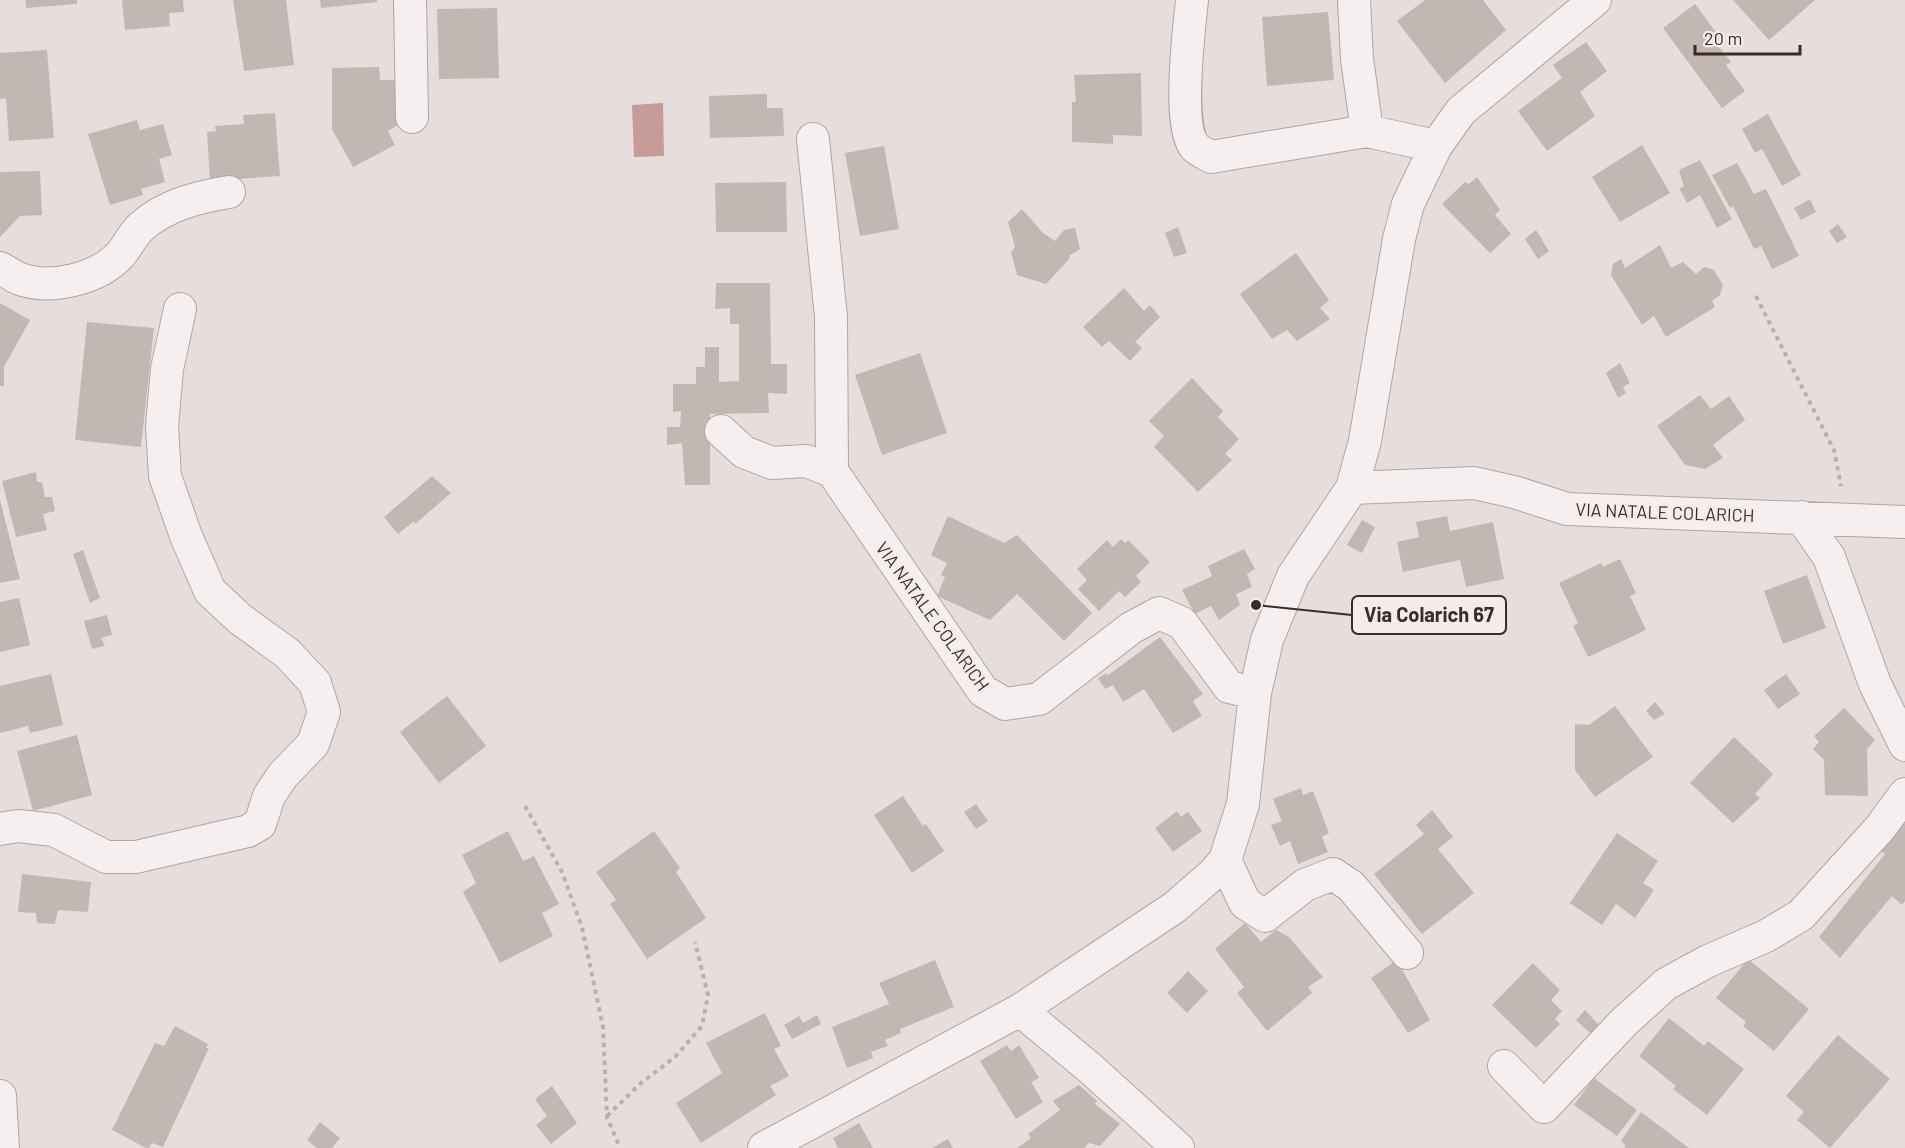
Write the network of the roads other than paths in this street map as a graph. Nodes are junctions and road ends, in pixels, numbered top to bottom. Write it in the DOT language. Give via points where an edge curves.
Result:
graph roads {
  1 [pos="410,0"];
  2 [pos="1192,0"];
  3 [pos="1354,0"];
  4 [pos="1595,0"];
  5 [pos="411,117"];
  6 [pos="1367,131"];
  7 [pos="813,139"];
  8 [pos="1436,146"];
  9 [pos="229,192"];
  10 [pos="0,267"];
  11 [pos="180,309"];
  12 [pos="721,431"];
  13 [pos="832,471"];
  14 [pos="1352,488"];
  15 [pos="1801,517"];
  16 [pos="1905,522"];
  17 [pos="1255,693"];
  18 [pos="1905,745"];
  19 [pos="1905,794"];
  20 [pos="0,830"];
  21 [pos="1225,860"];
  22 [pos="1407,953"];
  23 [pos="1020,1010"];
  24 [pos="1504,1066"];
  25 [pos="0,1096"];
  26 [pos="3,1148"];
  27 [pos="764,1148"];
  28 [pos="1178,1148"];
  1 -- 5 [label="street"];
  2 -- 6 [label="street" via="1186,126 1195,147 1211,157"];
  3 -- 6 [label="street"];
  4 -- 8 [label="street" via="1461,111"];
  6 -- 8 [label="street"];
  7 -- 13 [label="street" via="831,317"];
  8 -- 14 [label="street" via="1408,204 1399,239 1365,441"];
  9 -- 10 [label="street" via="197,198 166,211 141,228 118,258 89,275 54,283 21,279"];
  11 -- 20 [label="street" via="167,369 162,426 165,476 210,591 287,653 315,683 324,712 313,744 283,775 269,796 260,824 248,831 136,857 106,858 54,830 18,826"];
  12 -- 13 [label="street" via="744,452 772,463 806,461"];
  13 -- 17 [label="street, VIA NATALE COLARICH" via="983,692 1005,704 1039,699 1131,628 1159,614 1182,623 1229,687"];
  14 -- 15 [label="street, VIA NATALE COLARICH" via="1474,483 1567,509"];
  14 -- 17 [label="street" via="1293,576 1267,640"];
  15 -- 16 [label="street, VIA NATALE COLARICH"];
  15 -- 18 [label="street" via="1829,557 1875,684"];
  17 -- 21 [label="street" via="1243,804"];
  19 -- 24 [label="street" via="1880,828 1801,915 1666,984 1623,1023 1544,1107"];
  21 -- 22 [label="street" via="1245,903 1265,916 1305,885 1333,874 1351,886"];
  21 -- 23 [label="street" via="1166,913"];
  23 -- 27 [label="street"];
  23 -- 28 [label="street"];
  25 -- 26 [label="street"];
}
